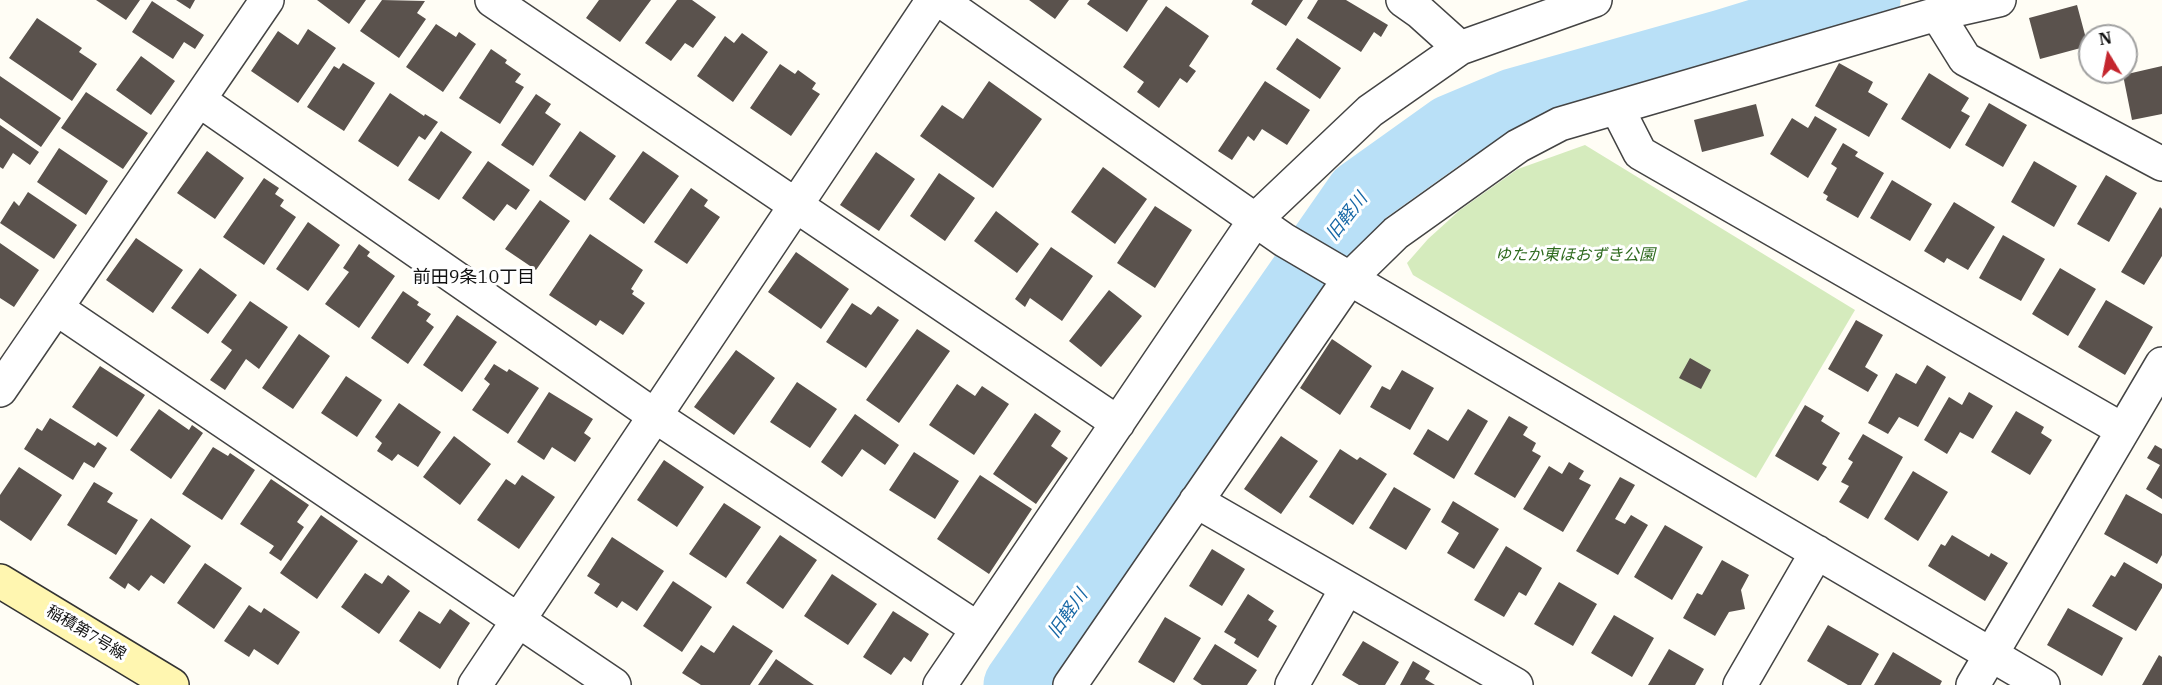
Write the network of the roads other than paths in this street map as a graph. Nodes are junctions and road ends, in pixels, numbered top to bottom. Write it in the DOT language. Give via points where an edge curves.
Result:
graph roads {
  1 [pos="267,0"];
  2 [pos="492,0"];
  3 [pos="933,0"];
  4 [pos="940,0"];
  5 [pos="1403,0"];
  6 [pos="1595,0"];
  7 [pos="1999,0"];
  8 [pos="1937,14"];
  9 [pos="1460,48"];
  10 [pos="198,100"];
  11 [pos="1617,108"];
  12 [pos="2162,164"];
  13 [pos="796,205"];
  14 [pos="1255,220"];
  15 [pos="1342,274"];
  16 [pos="56,308"];
  17 [pos="2162,364"];
  18 [pos="0,390"];
  19 [pos="655,416"];
  20 [pos="1118,423"];
  21 [pos="2123,430"];
  22 [pos="1196,501"];
  23 [pos="1817,552"];
  24 [pos="0,581"];
  25 [pos="1347,588"];
  26 [pos="518,620"];
  27 [pos="978,629"];
  28 [pos="1991,654"];
  29 [pos="1514,684"];
  30 [pos="172,685"];
  31 [pos="475,685"];
  32 [pos="614,685"];
  33 [pos="940,685"];
  34 [pos="1070,685"];
  35 [pos="1292,685"];
  36 [pos="1740,685"];
  37 [pos="1973,685"];
  38 [pos="2043,685"];
  1 -- 10 [label="street"];
  2 -- 13 [label="street"];
  3 -- 13 [label="street"];
  4 -- 14 [label="street"];
  5 -- 9 [label="street"];
  6 -- 9 [label="street"];
  7 -- 8 [label="street"];
  8 -- 11 [label="street"];
  8 -- 12 [label="street" via="1965,59"];
  9 -- 14 [label="street" via="1370,111"];
  10 -- 16 [label="street"];
  10 -- 19 [label="street"];
  11 -- 15 [label="street" via="1560,124 1518,146"];
  11 -- 21 [label="street" via="1641,153"];
  13 -- 19 [label="street"];
  13 -- 20 [label="street"];
  14 -- 15 [label="street"];
  14 -- 20 [label="street"];
  15 -- 22 [label="street"];
  15 -- 23 [label="street"];
  16 -- 18 [label="street"];
  16 -- 26 [label="street"];
  17 -- 21 [label="street"];
  19 -- 26 [label="street"];
  19 -- 27 [label="street"];
  20 -- 27 [label="street"];
  21 -- 28 [label="street"];
  22 -- 25 [label="street"];
  22 -- 34 [label="street"];
  23 -- 28 [label="street"];
  23 -- 36 [label="street"];
  24 -- 30 [label="street, 稲積第7号線"];
  25 -- 29 [label="street"];
  25 -- 35 [label="street"];
  26 -- 31 [label="street"];
  26 -- 32 [label="street"];
  27 -- 33 [label="street"];
  28 -- 37 [label="street"];
  28 -- 38 [label="street"];
}
